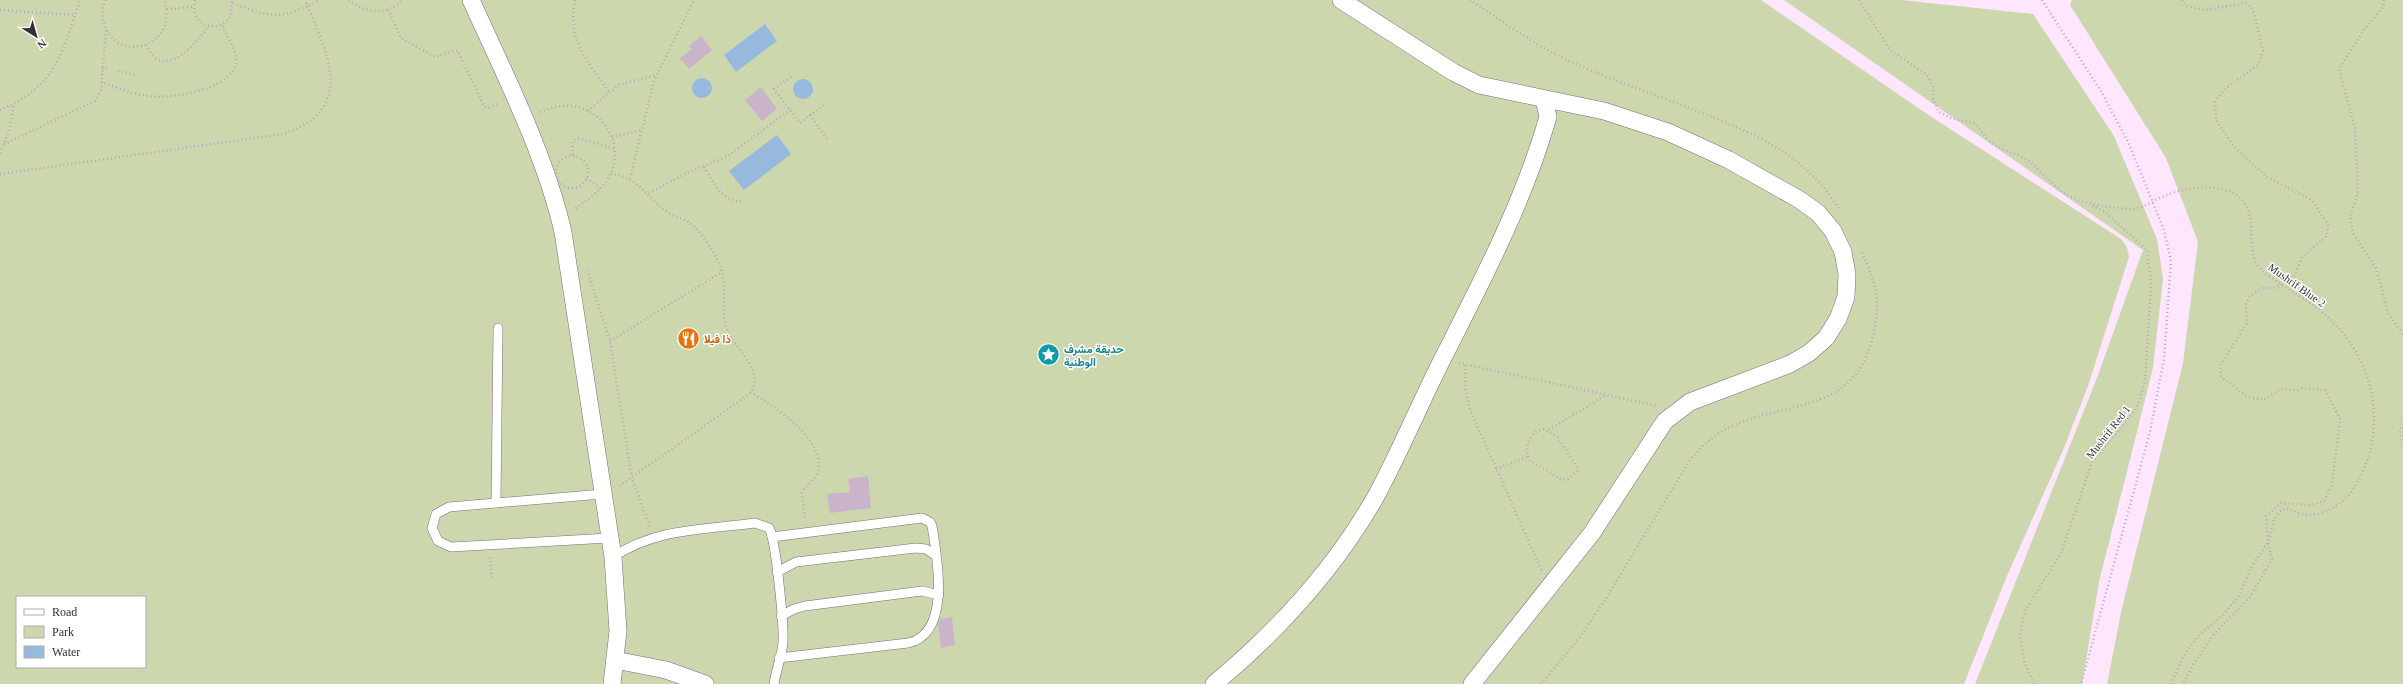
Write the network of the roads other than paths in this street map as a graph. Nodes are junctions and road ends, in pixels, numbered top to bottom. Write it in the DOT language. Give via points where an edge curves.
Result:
graph roads {
  1 [pos="471,0"];
  2 [pos="1341,0"];
  3 [pos="1544,99"];
  4 [pos="498,328"];
  5 [pos="603,494"];
  6 [pos="496,503"];
  7 [pos="772,537"];
  8 [pos="609,538"];
  9 [pos="936,556"];
  10 [pos="613,557"];
  11 [pos="777,572"];
  12 [pos="939,595"];
  13 [pos="781,616"];
  14 [pos="779,658"];
  15 [pos="615,660"];
  16 [pos="612,684"];
  17 [pos="705,684"];
  18 [pos="774,684"];
  19 [pos="1214,684"];
  20 [pos="1472,684"];
  1 -- 5 [label="street" via="514,96 552,192 568,219"];
  2 -- 3 [label="street" via="1466,79 1493,90"];
  3 -- 19 [label="street" via="1548,117 1510,221 1375,497 1329,568 1273,632"];
  3 -- 20 [label="street" via="1604,111 1668,132 1729,160 1800,200 1818,213 1833,231 1843,252 1847,274 1846,297 1838,319 1826,338 1809,353 1790,364 1702,397 1678,410 1655,434 1592,533"];
  4 -- 6 [label="lane"];
  5 -- 6 [label="lane"];
  5 -- 8 [label="street"];
  6 -- 8 [label="lane" via="449,507 436,514 433,521 434,535 444,545"];
  7 -- 9 [label="lane" via="922,518 932,526"];
  7 -- 10 [label="lane" via="769,528 760,523 654,536 635,543"];
  7 -- 11 [label="lane"];
  8 -- 10 [label="street"];
  9 -- 11 [label="lane" via="916,548 796,562"];
  9 -- 12 [label="lane"];
  10 -- 15 [label="street" via="618,631"];
  11 -- 13 [label="lane"];
  12 -- 13 [label="lane" via="922,591 805,606"];
  12 -- 14 [label="lane" via="936,614 928,630 914,642"];
  13 -- 14 [label="lane" via="783,641"];
  14 -- 18 [label="lane"];
  15 -- 16 [label="street"];
  15 -- 17 [label="street" via="666,670"];
}
